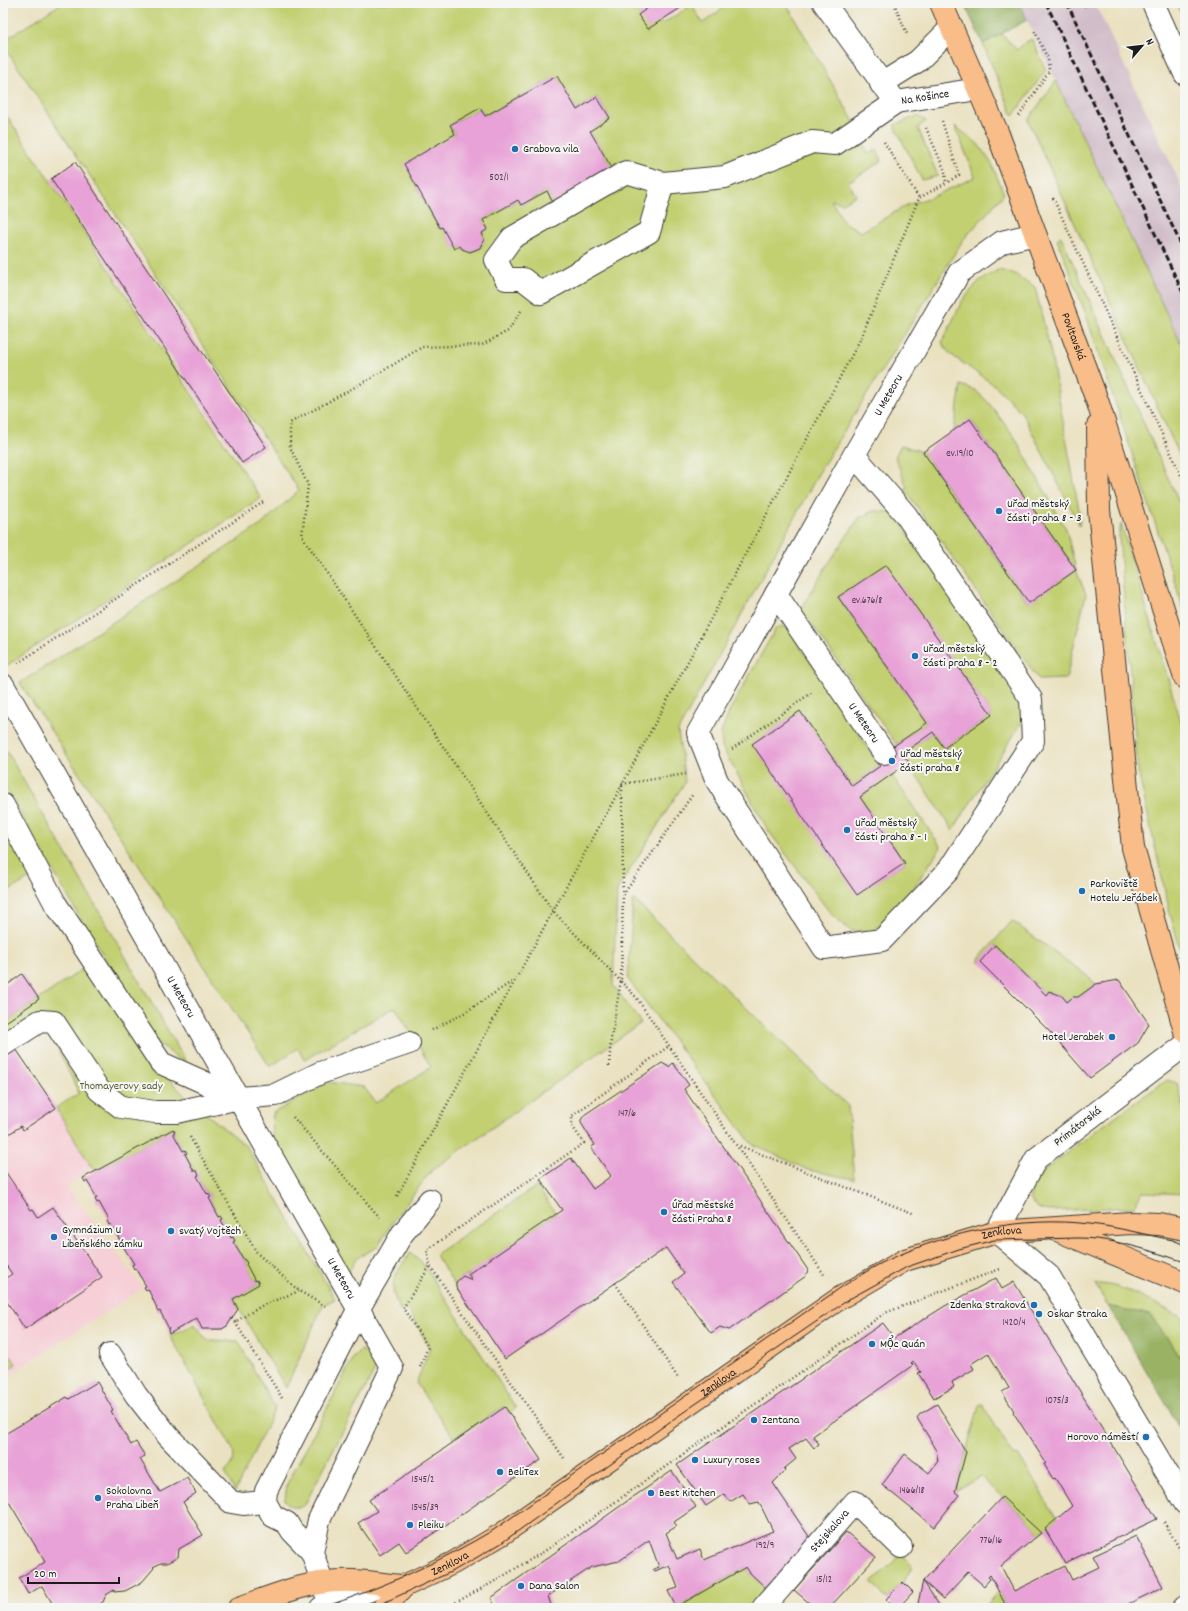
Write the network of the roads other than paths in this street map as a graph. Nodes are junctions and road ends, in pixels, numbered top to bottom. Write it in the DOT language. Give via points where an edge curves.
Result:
graph roads {
  1 [pos="824,3"];
  2 [pos="941,3"];
  3 [pos="1153,3"];
  4 [pos="952,27"];
  5 [pos="1185,74"];
  6 [pos="881,84"];
  7 [pos="978,89"];
  8 [pos="896,102"];
  9 [pos="662,183"];
  10 [pos="1035,234"];
  11 [pos="1098,402"];
  12 [pos="854,455"];
  13 [pos="776,594"];
  14 [pos="1185,678"];
  15 [pos="3,685"];
  16 [pos="884,753"];
  17 [pos="3,804"];
  18 [pos="1185,1031"];
  19 [pos="409,1043"];
  20 [pos="3,1044"];
  21 [pos="1185,1045"];
  22 [pos="239,1098"];
  23 [pos="430,1200"];
  24 [pos="1053,1228"];
  25 [pos="1185,1229"];
  26 [pos="997,1232"];
  27 [pos="1185,1283"];
  28 [pos="359,1308"];
  29 [pos="110,1354"];
  30 [pos="265,1502"];
  31 [pos="1185,1503"];
  32 [pos="902,1547"];
  33 [pos="312,1552"];
  34 [pos="322,1582"];
  35 [pos="387,1599"];
  36 [pos="328,1607"];
  37 [pos="239,1608"];
  38 [pos="764,1608"];
  1 -- 6 [label="street, Na Košince"];
  2 -- 4 [label="main road, Povltavská"];
  3 -- 5 [label="street"];
  4 -- 6 [label="street" via="918,61"];
  4 -- 7 [label="main road, Povltavská"];
  6 -- 8 [label="street, Na Košince"];
  7 -- 8 [label="street, Na Košince"];
  7 -- 10 [label="main road, Povltavská" via="998,134"];
  8 -- 9 [label="street" via="835,144 812,142 726,177"];
  9 -- 9 [label="street" via="626,172 512,238 496,260 506,279 523,279 541,293 649,232"];
  10 -- 11 [label="main road, Povltavská"];
  10 -- 12 [label="street, U Meteoru" via="1002,242 960,273"];
  11 -- 14 [label="main road, Povltavská"];
  11 -- 18 [label="main road" via="1099,510 1133,848"];
  12 -- 13 [label="street, U Meteoru"];
  12 -- 13 [label="street, U Meteoru" via="906,515 1031,699 1033,741 948,871 882,940 824,948 717,781 698,733"];
  13 -- 16 [label="street, U Meteoru"];
  15 -- 22 [label="street, U Meteoru"];
  17 -- 22 [label="street" via="55,903 160,1063"];
  19 -- 22 [label="street" via="320,1073 274,1095"];
  20 -- 22 [label="street" via="40,1021 54,1022 99,1090 121,1107 177,1112"];
  21 -- 26 [label="street, Primátorská" via="1036,1159"];
  22 -- 28 [label="street, U Meteoru"];
  23 -- 28 [label="street, U Meteoru" via="402,1234"];
  24 -- 25 [label="main road, Zenklova" via="1131,1223 1159,1224"];
  24 -- 26 [label="main road, Zenklova"];
  24 -- 27 [label="main road, Zenklova"];
  26 -- 31 [label="street" via="1049,1276"];
  26 -- 35 [label="main road, Zenklova" via="905,1260 840,1298 502,1534"];
  28 -- 30 [label="street, U Meteoru" via="266,1491"];
  28 -- 33 [label="street, U Meteoru" via="392,1368 319,1520"];
  29 -- 30 [label="street" via="136,1395 168,1436 231,1502"];
  30 -- 33 [label="street" via="273,1516 287,1523"];
  32 -- 38 [label="street, Stejskalova" via="855,1502"];
  33 -- 34 [label="street"];
  34 -- 35 [label="main road" via="340,1580"];
  34 -- 36 [label="street"];
  34 -- 37 [label="main road"];
  35 -- 36 [label="street"];
}
